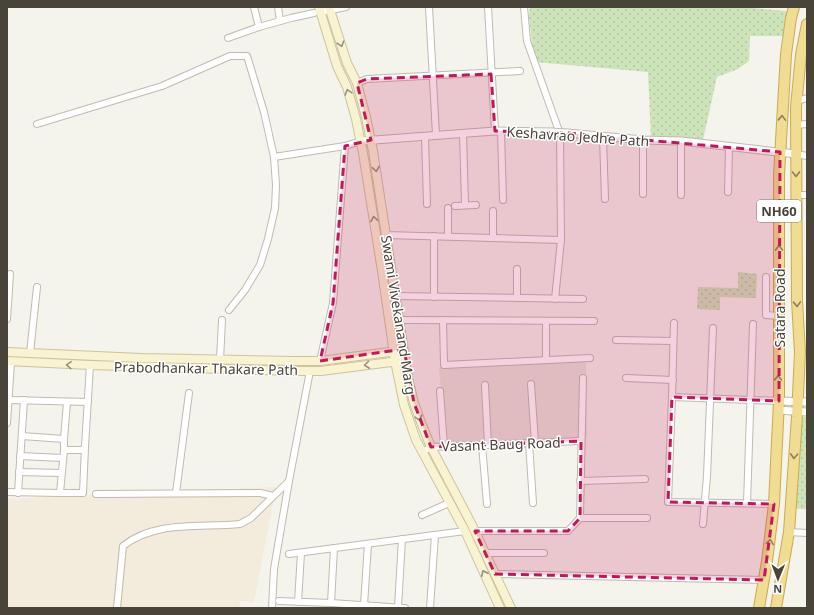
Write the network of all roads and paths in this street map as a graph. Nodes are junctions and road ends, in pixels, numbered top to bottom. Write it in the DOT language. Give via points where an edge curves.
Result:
graph roads {
  1 [pos="254,7"];
  2 [pos="278,7"];
  3 [pos="346,7"];
  4 [pos="429,7"];
  5 [pos="488,7"];
  6 [pos="524,7"];
  7 [pos="794,7"];
  8 [pos="330,9"];
  9 [pos="318,11"];
  10 [pos="280,21"];
  11 [pos="807,24"];
  12 [pos="260,27"];
  13 [pos="228,38"];
  14 [pos="520,71"];
  15 [pos="491,74"];
  16 [pos="433,76"];
  17 [pos="357,83"];
  18 [pos="807,98"];
  19 [pos="797,101"];
  20 [pos="37,124"];
  21 [pos="802,124"];
  22 [pos="498,131"];
  23 [pos="463,133"];
  24 [pos="436,135"];
  25 [pos="425,136"];
  26 [pos="603,137"];
  27 [pos="371,140"];
  28 [pos="644,140"];
  29 [pos="361,141"];
  30 [pos="681,141"];
  31 [pos="345,146"];
  32 [pos="729,147"];
  33 [pos="780,152"];
  34 [pos="796,154"];
  35 [pos="807,156"];
  36 [pos="274,157"];
  37 [pos="728,192"];
  38 [pos="643,194"];
  39 [pos="681,195"];
  40 [pos="796,195"];
  41 [pos="807,195"];
  42 [pos="605,198"];
  43 [pos="502,200"];
  44 [pos="427,204"];
  45 [pos="465,205"];
  46 [pos="476,205"];
  47 [pos="455,206"];
  48 [pos="448,208"];
  49 [pos="493,211"];
  50 [pos="386,235"];
  51 [pos="434,236"];
  52 [pos="448,236"];
  53 [pos="493,237"];
  54 [pos="561,240"];
  55 [pos="517,269"];
  56 [pos="10,274"];
  57 [pos="766,277"];
  58 [pos="37,287"];
  59 [pos="396,296"];
  60 [pos="434,297"];
  61 [pos="517,298"];
  62 [pos="555,299"];
  63 [pos="583,299"];
  64 [pos="229,310"];
  65 [pos="779,316"];
  66 [pos="7,319"];
  67 [pos="222,320"];
  68 [pos="400,320"];
  69 [pos="443,320"];
  70 [pos="546,321"];
  71 [pos="594,321"];
  72 [pos="674,323"];
  73 [pos="752,324"];
  74 [pos="713,328"];
  75 [pos="616,340"];
  76 [pos="673,341"];
  77 [pos="404,349"];
  78 [pos="393,351"];
  79 [pos="7,352"];
  80 [pos="30,353"];
  81 [pos="46,354"];
  82 [pos="590,358"];
  83 [pos="405,359"];
  84 [pos="220,360"];
  85 [pos="546,360"];
  86 [pos="320,361"];
  87 [pos="395,361"];
  88 [pos="9,362"];
  89 [pos="45,364"];
  90 [pos="90,366"];
  91 [pos="310,371"];
  92 [pos="583,378"];
  93 [pos="626,378"];
  94 [pos="673,380"];
  95 [pos="531,384"];
  96 [pos="485,385"];
  97 [pos="440,391"];
  98 [pos="189,393"];
  99 [pos="672,397"];
  100 [pos="711,399"];
  101 [pos="750,399"];
  102 [pos="9,400"];
  103 [pos="24,400"];
  104 [pos="67,402"];
  105 [pos="88,402"];
  106 [pos="778,406"];
  107 [pos="802,407"];
  108 [pos="7,423"];
  109 [pos="426,435"];
  110 [pos="22,436"];
  111 [pos="64,439"];
  112 [pos="416,440"];
  113 [pos="581,441"];
  114 [pos="532,443"];
  115 [pos="485,445"];
  116 [pos="85,447"];
  117 [pos="431,447"];
  118 [pos="444,447"];
  119 [pos="64,450"];
  120 [pos="422,452"];
  121 [pos="20,456"];
  122 [pos="63,458"];
  123 [pos="19,472"];
  124 [pos="61,473"];
  125 [pos="645,479"];
  126 [pos="288,481"];
  127 [pos="580,481"];
  128 [pos="7,492"];
  129 [pos="18,493"];
  130 [pos="60,493"];
  131 [pos="176,493"];
  132 [pos="96,494"];
  133 [pos="273,496"];
  134 [pos="705,502"];
  135 [pos="449,503"];
  136 [pos="533,503"];
  137 [pos="747,503"];
  138 [pos="487,504"];
  139 [pos="774,504"];
  140 [pos="422,515"];
  141 [pos="580,518"];
  142 [pos="647,518"];
  143 [pos="703,524"];
  144 [pos="465,531"];
  145 [pos="475,531"];
  146 [pos="789,532"];
  147 [pos="807,532"];
  148 [pos="435,535"];
  149 [pos="402,539"];
  150 [pos="368,544"];
  151 [pos="334,548"];
  152 [pos="301,553"];
  153 [pos="485,553"];
  154 [pos="544,553"];
  155 [pos="289,554"];
  156 [pos="495,574"];
  157 [pos="764,580"];
  158 [pos="279,602"];
  159 [pos="298,602"];
  160 [pos="331,603"];
  161 [pos="364,605"];
  162 [pos="118,608"];
  163 [pos="272,608"];
  164 [pos="401,608"];
  165 [pos="430,608"];
  166 [pos="500,608"];
  167 [pos="512,608"];
  168 [pos="759,608"];
  169 [pos="776,608"];
  1 -- 12 [label="street"];
  2 -- 10 [label="street"];
  3 -- 8 [label="street"];
  4 -- 16 [label="street"];
  5 -- 15 [label="street"];
  6 -- 54 [label="street" via="527,41 560,134"];
  33 -- 7 [label="highway, Satara Road / NH60, one-way" via="786,54"];
  8 -- 9 [label="street"];
  8 -- 17 [label="main road, Swami Vivekanand Marg, one-way" via="346,62"];
  9 -- 10 [label="street"];
  29 -- 9 [label="main road, Swami Vivekanand Marg, one-way" via="347,87"];
  10 -- 12 [label="street"];
  11 -- 19 [label="highway, Satara Road / NH60" via="800,55"];
  12 -- 13 [label="street"];
  14 -- 15 [label="street"];
  15 -- 16 [label="street"];
  15 -- 22 [label="street"];
  16 -- 17 [label="street" via="367,79"];
  16 -- 24 [label="street"];
  17 -- 27 [label="main road, Swami Vivekanand Marg"];
  18 -- 19 [label="street"];
  19 -- 21 [label="highway, Satara Road / NH60"];
  20 -- 36 [label="street" via="162,86 230,56 247,56"];
  21 -- 34 [label="highway, Satara Road / NH60"];
  22 -- 23 [label="street, Keshavrao Jedhe Path"];
  22 -- 26 [label="street, Keshavrao Jedhe Path, bridge" via="551,132"];
  22 -- 43 [label="street"];
  23 -- 24 [label="street, Keshavrao Jedhe Path"];
  23 -- 45 [label="street"];
  24 -- 25 [label="street, Keshavrao Jedhe Path"];
  25 -- 27 [label="street, Keshavrao Jedhe Path"];
  25 -- 44 [label="street"];
  26 -- 28 [label="street, Keshavrao Jedhe Path"];
  26 -- 42 [label="street"];
  27 -- 29 [label="street, Keshavrao Jedhe Path"];
  27 -- 50 [label="main road, Swami Vivekanand Marg, one-way"];
  28 -- 30 [label="street, Keshavrao Jedhe Path"];
  28 -- 38 [label="street"];
  29 -- 31 [label="street"];
  78 -- 29 [label="main road, Swami Vivekanand Marg, one-way"];
  30 -- 32 [label="street, Keshavrao Jedhe Path"];
  30 -- 39 [label="street"];
  31 -- 36 [label="street"];
  31 -- 86 [label="street" via="333,303"];
  32 -- 33 [label="street, Keshavrao Jedhe Path"];
  32 -- 37 [label="street"];
  33 -- 34 [label="street, Keshavrao Jedhe Path"];
  65 -- 33 [label="highway, Satara Road / NH60, one-way"];
  34 -- 35 [label="street"];
  34 -- 40 [label="highway, Satara Road / NH60, one-way"];
  36 -- 64 [label="street" via="275,208 268,239 260,265"];
  40 -- 41 [label="street"];
  40 -- 107 [label="highway, Satara Road / NH60, one-way"];
  45 -- 46 [label="street"];
  45 -- 47 [label="street"];
  48 -- 52 [label="street"];
  49 -- 53 [label="street"];
  50 -- 51 [label="street"];
  50 -- 59 [label="main road, Swami Vivekanand Marg"];
  51 -- 52 [label="street"];
  51 -- 60 [label="street"];
  52 -- 53 [label="street"];
  53 -- 54 [label="street"];
  54 -- 62 [label="street"];
  55 -- 61 [label="street"];
  56 -- 66 [label="street"];
  57 -- 65 [label="street" via="766,315"];
  58 -- 80 [label="street"];
  59 -- 60 [label="street"];
  59 -- 68 [label="main road, Swami Vivekanand Marg"];
  60 -- 61 [label="street"];
  61 -- 62 [label="street"];
  62 -- 63 [label="street"];
  106 -- 65 [label="highway, Satara Road / NH60, one-way"];
  67 -- 84 [label="street"];
  68 -- 69 [label="street"];
  68 -- 77 [label="main road, Swami Vivekanand Marg"];
  69 -- 70 [label="street"];
  69 -- 85 [label="street" via="444,365"];
  70 -- 71 [label="street"];
  70 -- 85 [label="street"];
  72 -- 76 [label="street"];
  73 -- 101 [label="street"];
  74 -- 100 [label="street"];
  75 -- 76 [label="street"];
  76 -- 94 [label="street"];
  77 -- 78 [label="main road, Prabodhankar Thakare Path"];
  77 -- 83 [label="main road, Swami Vivekanand Marg"];
  78 -- 86 [label="main road, Prabodhankar Thakare Path"];
  78 -- 87 [label="main road, Swami Vivekanand Marg"];
  79 -- 80 [label="main road, Prabodhankar Thakare Path"];
  80 -- 81 [label="main road, Prabodhankar Thakare Path"];
  81 -- 84 [label="main road, Prabodhankar Thakare Path"];
  81 -- 89 [label="street"];
  82 -- 85 [label="street"];
  83 -- 87 [label="main road, Prabodhankar Thakare Path"];
  83 -- 109 [label="main road, Swami Vivekanand Marg, one-way" via="414,403"];
  84 -- 86 [label="main road, Prabodhankar Thakare Path"];
  87 -- 91 [label="main road, Prabodhankar Thakare Path, one-way"];
  87 -- 112 [label="main road, Swami Vivekanand Marg" via="404,405"];
  88 -- 89 [label="main road, Prabodhankar Thakare Path"];
  88 -- 102 [label="street"];
  90 -- 89 [label="main road, Prabodhankar Thakare Path, one-way"];
  90 -- 91 [label="main road, Prabodhankar Thakare Path"];
  90 -- 105 [label="street"];
  91 -- 126 [label="street"];
  92 -- 113 [label="street"];
  93 -- 94 [label="street"];
  94 -- 99 [label="street"];
  95 -- 114 [label="street"];
  96 -- 115 [label="street"];
  97 -- 118 [label="street"];
  98 -- 131 [label="street"];
  99 -- 100 [label="street"];
  99 -- 134 [label="street" via="668,502"];
  100 -- 101 [label="street"];
  100 -- 134 [label="street"];
  101 -- 106 [label="street"];
  101 -- 137 [label="street"];
  102 -- 103 [label="street"];
  102 -- 108 [label="street"];
  103 -- 104 [label="street"];
  103 -- 110 [label="street"];
  104 -- 105 [label="street"];
  104 -- 111 [label="street"];
  105 -- 116 [label="street"];
  106 -- 107 [label="street"];
  106 -- 139 [label="highway, Satara Road / NH60"];
  107 -- 146 [label="highway, Satara Road / NH60, one-way"];
  109 -- 112 [label="street"];
  109 -- 117 [label="main road, Swami Vivekanand Marg"];
  110 -- 111 [label="street"];
  110 -- 121 [label="street"];
  111 -- 119 [label="street"];
  112 -- 120 [label="main road, Swami Vivekanand Marg"];
  113 -- 114 [label="street, Vasant Baug Road"];
  113 -- 127 [label="street"];
  114 -- 115 [label="street, Vasant Baug Road"];
  114 -- 136 [label="street"];
  115 -- 118 [label="street, Vasant Baug Road"];
  115 -- 138 [label="street"];
  116 -- 119 [label="street" via="82,450"];
  116 -- 130 [label="street" via="83,493"];
  117 -- 118 [label="street, Vasant Baug Road"];
  117 -- 120 [label="street, Vasant Baug Road"];
  117 -- 145 [label="main road, Swami Vivekanand Marg"];
  119 -- 122 [label="street"];
  120 -- 135 [label="main road, Swami Vivekanand Marg"];
  121 -- 122 [label="street"];
  121 -- 123 [label="street"];
  122 -- 124 [label="street"];
  123 -- 124 [label="street"];
  123 -- 129 [label="street"];
  124 -- 130 [label="street"];
  125 -- 127 [label="street"];
  126 -- 133 [label="street"];
  126 -- 163 [label="street" via="274,569"];
  127 -- 141 [label="street"];
  128 -- 129 [label="street"];
  129 -- 130 [label="street"];
  131 -- 132 [label="street"];
  131 -- 133 [label="street" via="260,493"];
  133 -- 162 [label="street" via="251,518 240,524 168,528 132,539 123,546"];
  134 -- 137 [label="street"];
  134 -- 143 [label="street"];
  135 -- 140 [label="street"];
  135 -- 144 [label="main road, Swami Vivekanand Marg"];
  137 -- 139 [label="street"];
  157 -- 139 [label="highway, Satara Road / NH60, one-way"];
  141 -- 142 [label="street"];
  141 -- 145 [label="street" via="568,532"];
  144 -- 148 [label="street"];
  166 -- 144 [label="main road, Swami Vivekanand Marg, one-way"];
  145 -- 153 [label="main road, Swami Vivekanand Marg"];
  146 -- 147 [label="street"];
  146 -- 169 [label="highway, Satara Road / NH60"];
  148 -- 149 [label="street"];
  148 -- 165 [label="street"];
  149 -- 150 [label="street"];
  149 -- 164 [label="street"];
  150 -- 151 [label="street"];
  150 -- 161 [label="street"];
  151 -- 152 [label="street"];
  151 -- 160 [label="street"];
  152 -- 155 [label="street"];
  152 -- 159 [label="street"];
  153 -- 154 [label="street"];
  153 -- 156 [label="main road, Swami Vivekanand Marg"];
  156 -- 157 [label="street"];
  156 -- 167 [label="main road, Swami Vivekanand Marg"];
  157 -- 168 [label="highway, Satara Road / NH60"];
  158 -- 159 [label="street"];
  159 -- 160 [label="street"];
  160 -- 161 [label="street"];
  161 -- 164 [label="street"];
}
